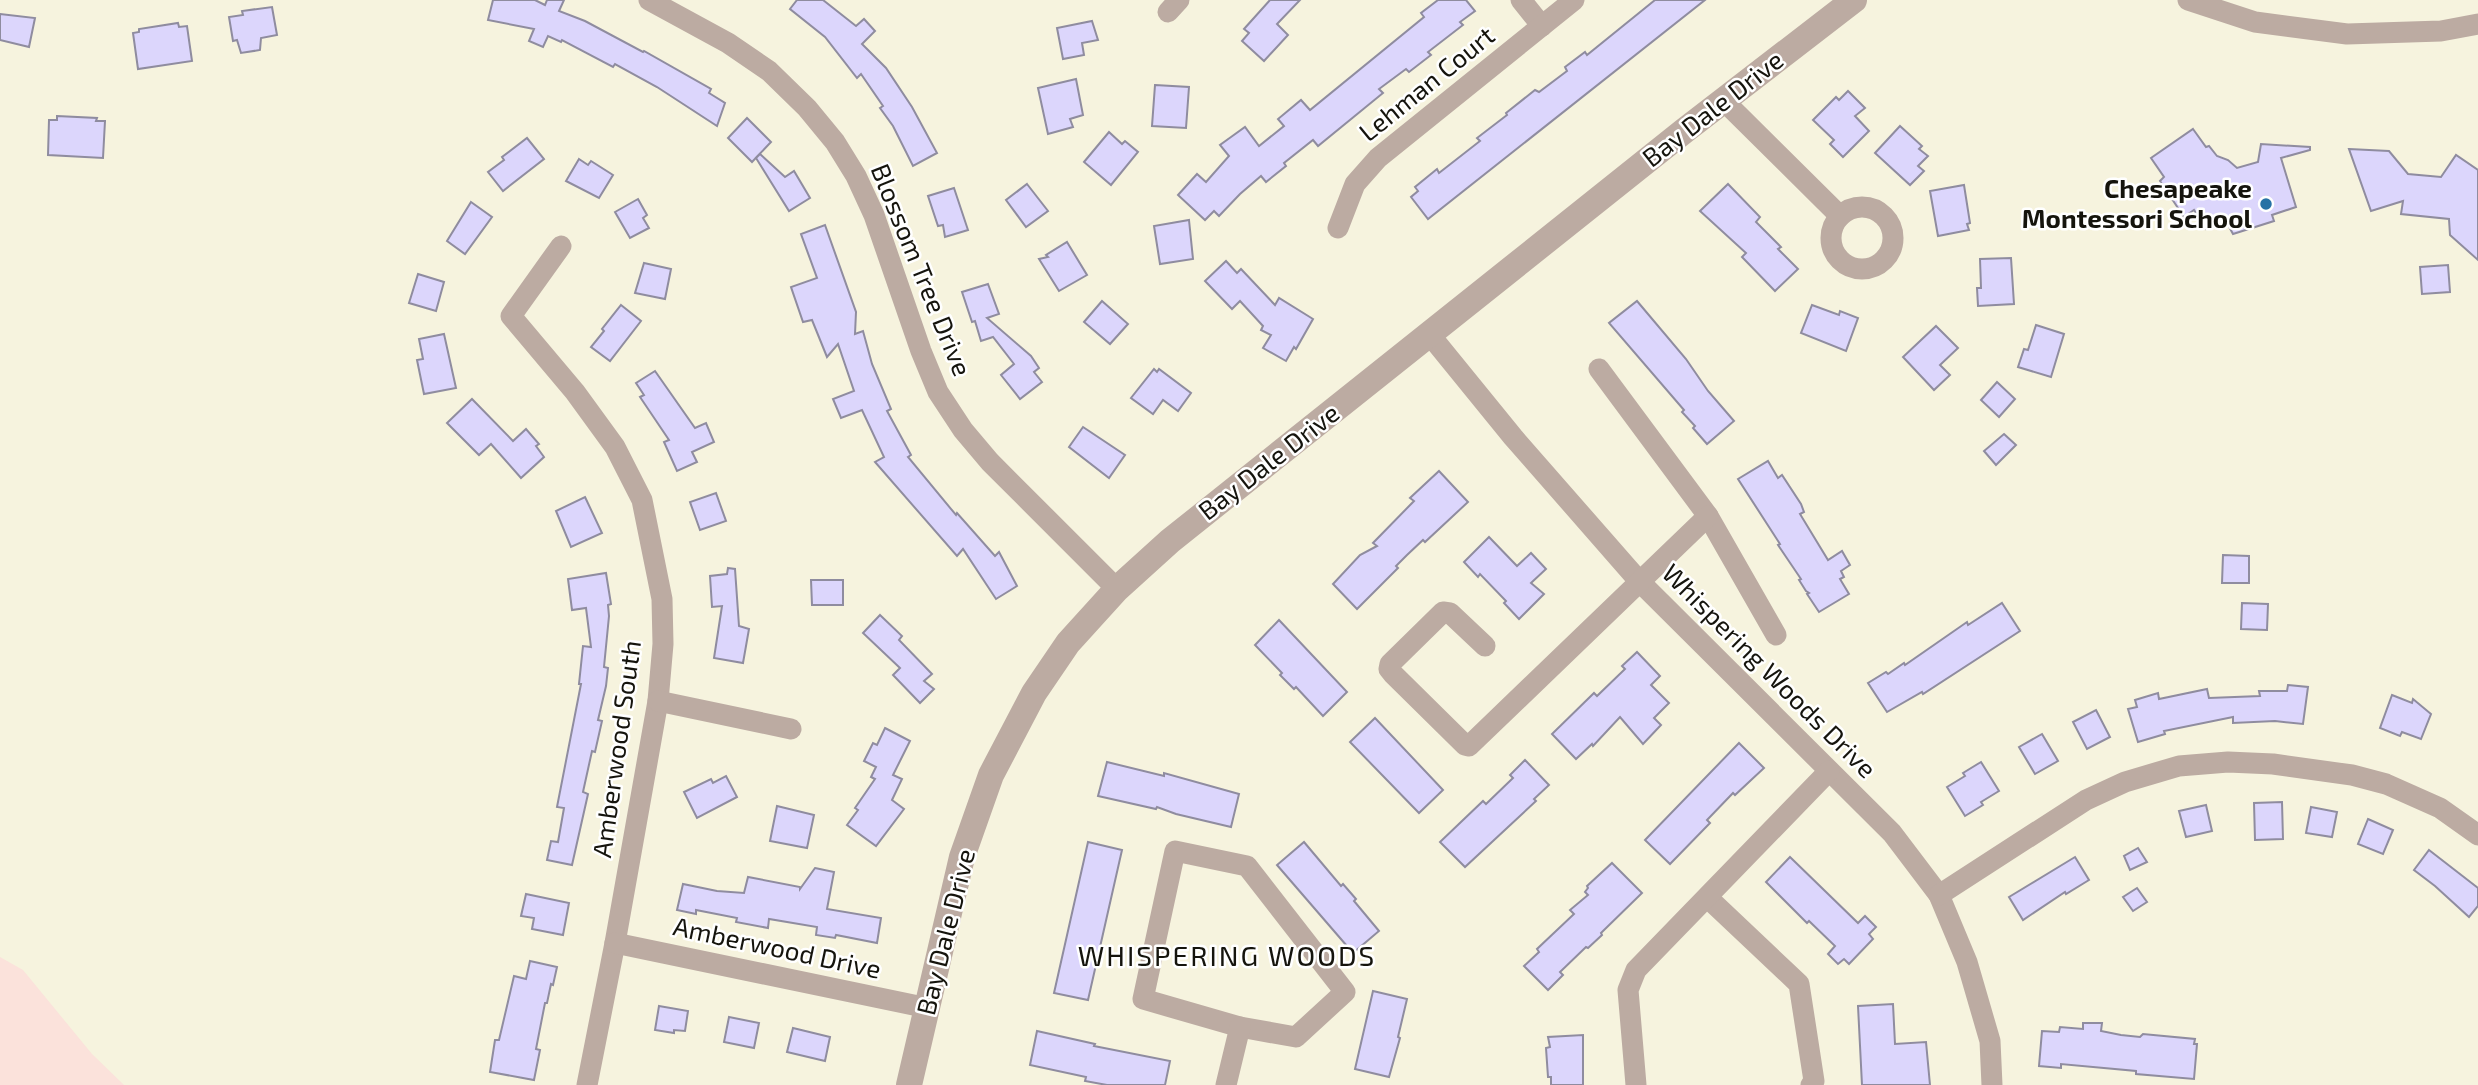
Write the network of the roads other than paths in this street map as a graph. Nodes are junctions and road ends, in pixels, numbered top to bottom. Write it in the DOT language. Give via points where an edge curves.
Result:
graph roads {
  1 [pos="649,0"];
  2 [pos="1521,0"];
  3 [pos="1574,0"];
  4 [pos="1854,0"];
  5 [pos="2188,0"];
  6 [pos="2478,24"];
  7 [pos="1542,26"];
  8 [pos="1723,100"];
  9 [pos="1840,216"];
  10 [pos="1338,228"];
  11 [pos="561,246"];
  12 [pos="1430,335"];
  13 [pos="1599,369"];
  14 [pos="1708,516"];
  15 [pos="1639,581"];
  16 [pos="1117,589"];
  17 [pos="1776,635"];
  18 [pos="1485,646"];
  19 [pos="658,701"];
  20 [pos="791,729"];
  21 [pos="1829,771"];
  22 [pos="2478,835"];
  23 [pos="1939,895"];
  24 [pos="1707,898"];
  25 [pos="615,943"];
  26 [pos="928,1008"];
  27 [pos="1240,1027"];
  28 [pos="587,1085"];
  29 [pos="909,1085"];
  30 [pos="1226,1085"];
  31 [pos="1636,1085"];
  32 [pos="1811,1085"];
  33 [pos="1992,1085"];
  1 -- 16 [label="street, Blossom Tree Drive" via="769,71 835,142 874,215 938,392 990,462"];
  2 -- 7 [label="street"];
  3 -- 7 [label="street, Lehman Court"];
  4 -- 8 [label="street, Bay Dale Drive"];
  5 -- 6 [label="street" via="2255,22 2347,34 2441,31"];
  7 -- 10 [label="street, Lehman Court" via="1378,158 1355,184"];
  8 -- 9 [label="street"];
  8 -- 12 [label="street, Bay Dale Drive"];
  11 -- 19 [label="street, Amberwood South" via="510,316 615,447 642,500 662,599"];
  12 -- 15 [label="street, Whispering Woods Drive"];
  12 -- 16 [label="street, Bay Dale Drive" via="1170,541"];
  13 -- 14 [label="street"];
  14 -- 15 [label="street"];
  14 -- 17 [label="street"];
  15 -- 18 [label="street" via="1469,746 1389,670 1443,612 1450,613"];
  15 -- 21 [label="street, Whispering Woods Drive"];
  16 -- 26 [label="street, Bay Dale Drive" via="1068,643 1034,693 991,775 962,857"];
  19 -- 20 [label="street"];
  19 -- 25 [label="street, Amberwood South"];
  21 -- 23 [label="street, Whispering Woods Drive" via="1892,832"];
  21 -- 24 [label="street"];
  22 -- 23 [label="street" via="2440,808 2386,784 2352,775 2273,764 2179,766 2125,782 2086,800"];
  23 -- 33 [label="street, Whispering Woods Drive" via="1967,962 1990,1041"];
  24 -- 31 [label="street" via="1636,970 1628,990"];
  24 -- 32 [label="street" via="1800,984"];
  25 -- 26 [label="street, Amberwood Drive"];
  25 -- 28 [label="street, Amberwood South"];
  26 -- 29 [label="street, Bay Dale Drive"];
  27 -- 27 [label="street" via="1143,999 1175,850 1247,866 1345,992 1296,1037"];
  27 -- 30 [label="street"];
}
